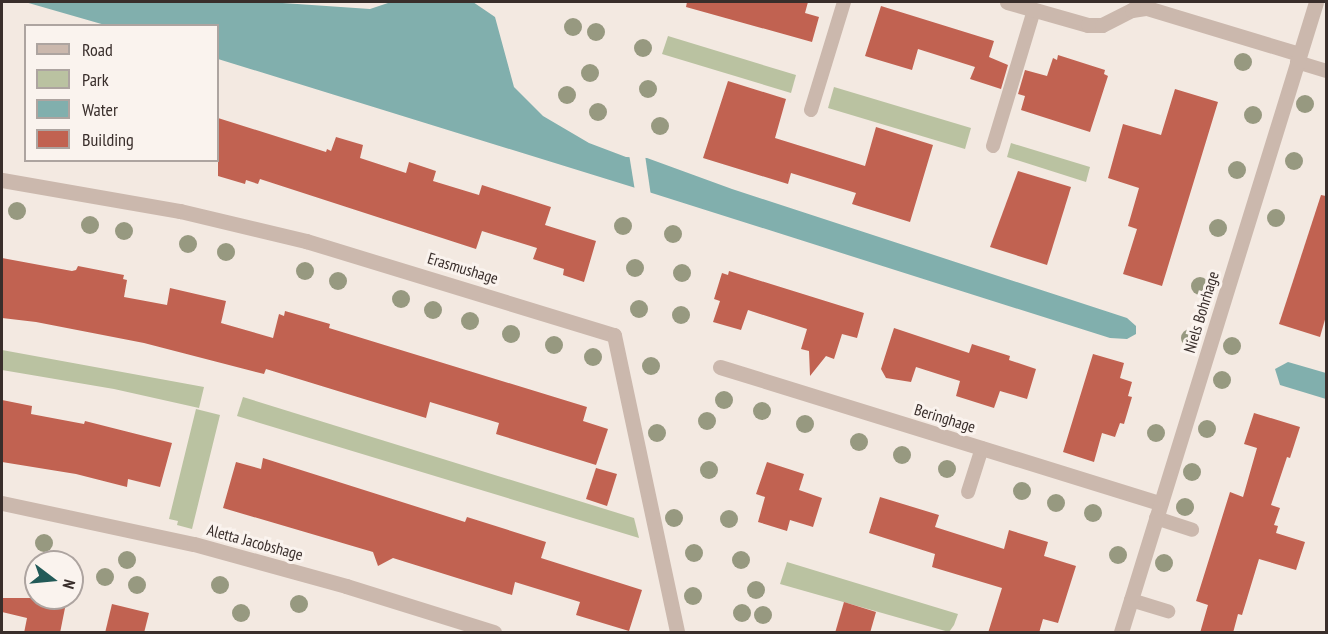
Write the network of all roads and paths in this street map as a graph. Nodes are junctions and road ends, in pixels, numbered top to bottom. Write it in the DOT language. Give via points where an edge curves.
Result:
graph roads {
  1 [pos="844,2"];
  2 [pos="1008,2"];
  3 [pos="1316,2"];
  4 [pos="1034,10"];
  5 [pos="1298,58"];
  6 [pos="1326,71"];
  7 [pos="811,110"];
  8 [pos="993,146"];
  9 [pos="2,180"];
  10 [pos="720,367"];
  11 [pos="982,448"];
  12 [pos="968,492"];
  13 [pos="2,503"];
  14 [pos="1158,510"];
  15 [pos="1192,530"];
  16 [pos="1131,600"];
  17 [pos="1168,611"];
  18 [pos="494,633"];
  19 [pos="677,633"];
  20 [pos="1121,633"];
  1 -- 7 [label="lane"];
  2 -- 4 [label="street"];
  3 -- 5 [label="street, Niels Bohrhage"];
  4 -- 5 [label="street" via="1097,25 1147,8"];
  4 -- 8 [label="lane"];
  5 -- 6 [label="lane"];
  5 -- 14 [label="street, Niels Bohrhage"];
  9 -- 19 [label="street, Erasmushage" via="180,211 306,241 614,335"];
  10 -- 11 [label="street, Beringhage"];
  11 -- 12 [label="lane"];
  11 -- 14 [label="street, Beringhage"];
  13 -- 18 [label="street, Aletta Jacobshage" via="194,544"];
  14 -- 15 [label="lane"];
  14 -- 16 [label="street, Niels Bohrhage"];
  16 -- 17 [label="lane"];
  16 -- 20 [label="street, Niels Bohrhage"];
}
